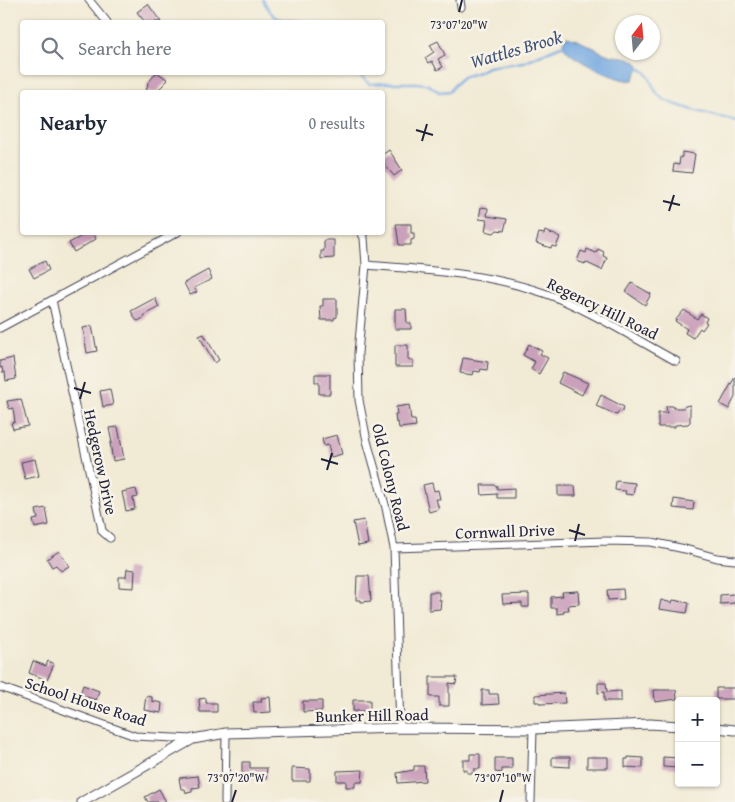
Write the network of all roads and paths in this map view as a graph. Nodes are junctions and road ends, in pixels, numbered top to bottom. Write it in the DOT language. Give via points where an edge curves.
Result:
graph roads {
  1 [pos="89,0"];
  2 [pos="105,20"];
  3 [pos="172,235"];
  4 [pos="362,235"];
  5 [pos="366,265"];
  6 [pos="52,300"];
  7 [pos="0,328"];
  8 [pos="676,361"];
  9 [pos="110,538"];
  10 [pos="394,548"];
  11 [pos="735,560"];
  12 [pos="0,687"];
  13 [pos="675,726"];
  14 [pos="400,728"];
  15 [pos="533,728"];
  16 [pos="720,728"];
  17 [pos="735,730"];
  18 [pos="226,733"];
  19 [pos="193,739"];
  20 [pos="82,802"];
  21 [pos="225,802"];
  22 [pos="531,802"];
  1 -- 2 [label="street"];
  3 -- 6 [label="street"];
  4 -- 5 [label="street, Old Colony Road"];
  5 -- 8 [label="street, Regency Hill Road" via="456,273 508,282 545,293"];
  5 -- 10 [label="street, Old Colony Road" via="358,353 359,400"];
  6 -- 7 [label="street"];
  6 -- 9 [label="street, Hedgerow Drive" via="101,525"];
  10 -- 11 [label="street, Cornwall Drive" via="651,542"];
  10 -- 14 [label="street, Old Colony Road"];
  12 -- 19 [label="street, School House Road" via="135,736"];
  13 -- 15 [label="street, Bunker Hill Road"];
  14 -- 15 [label="street, Bunker Hill Road"];
  14 -- 18 [label="street, Bunker Hill Road"];
  15 -- 22 [label="street"];
  16 -- 17 [label="street"];
  18 -- 19 [label="street, Bunker Hill Road"];
  18 -- 21 [label="street"];
  19 -- 20 [label="street, Bunker Hill Road"];
}
